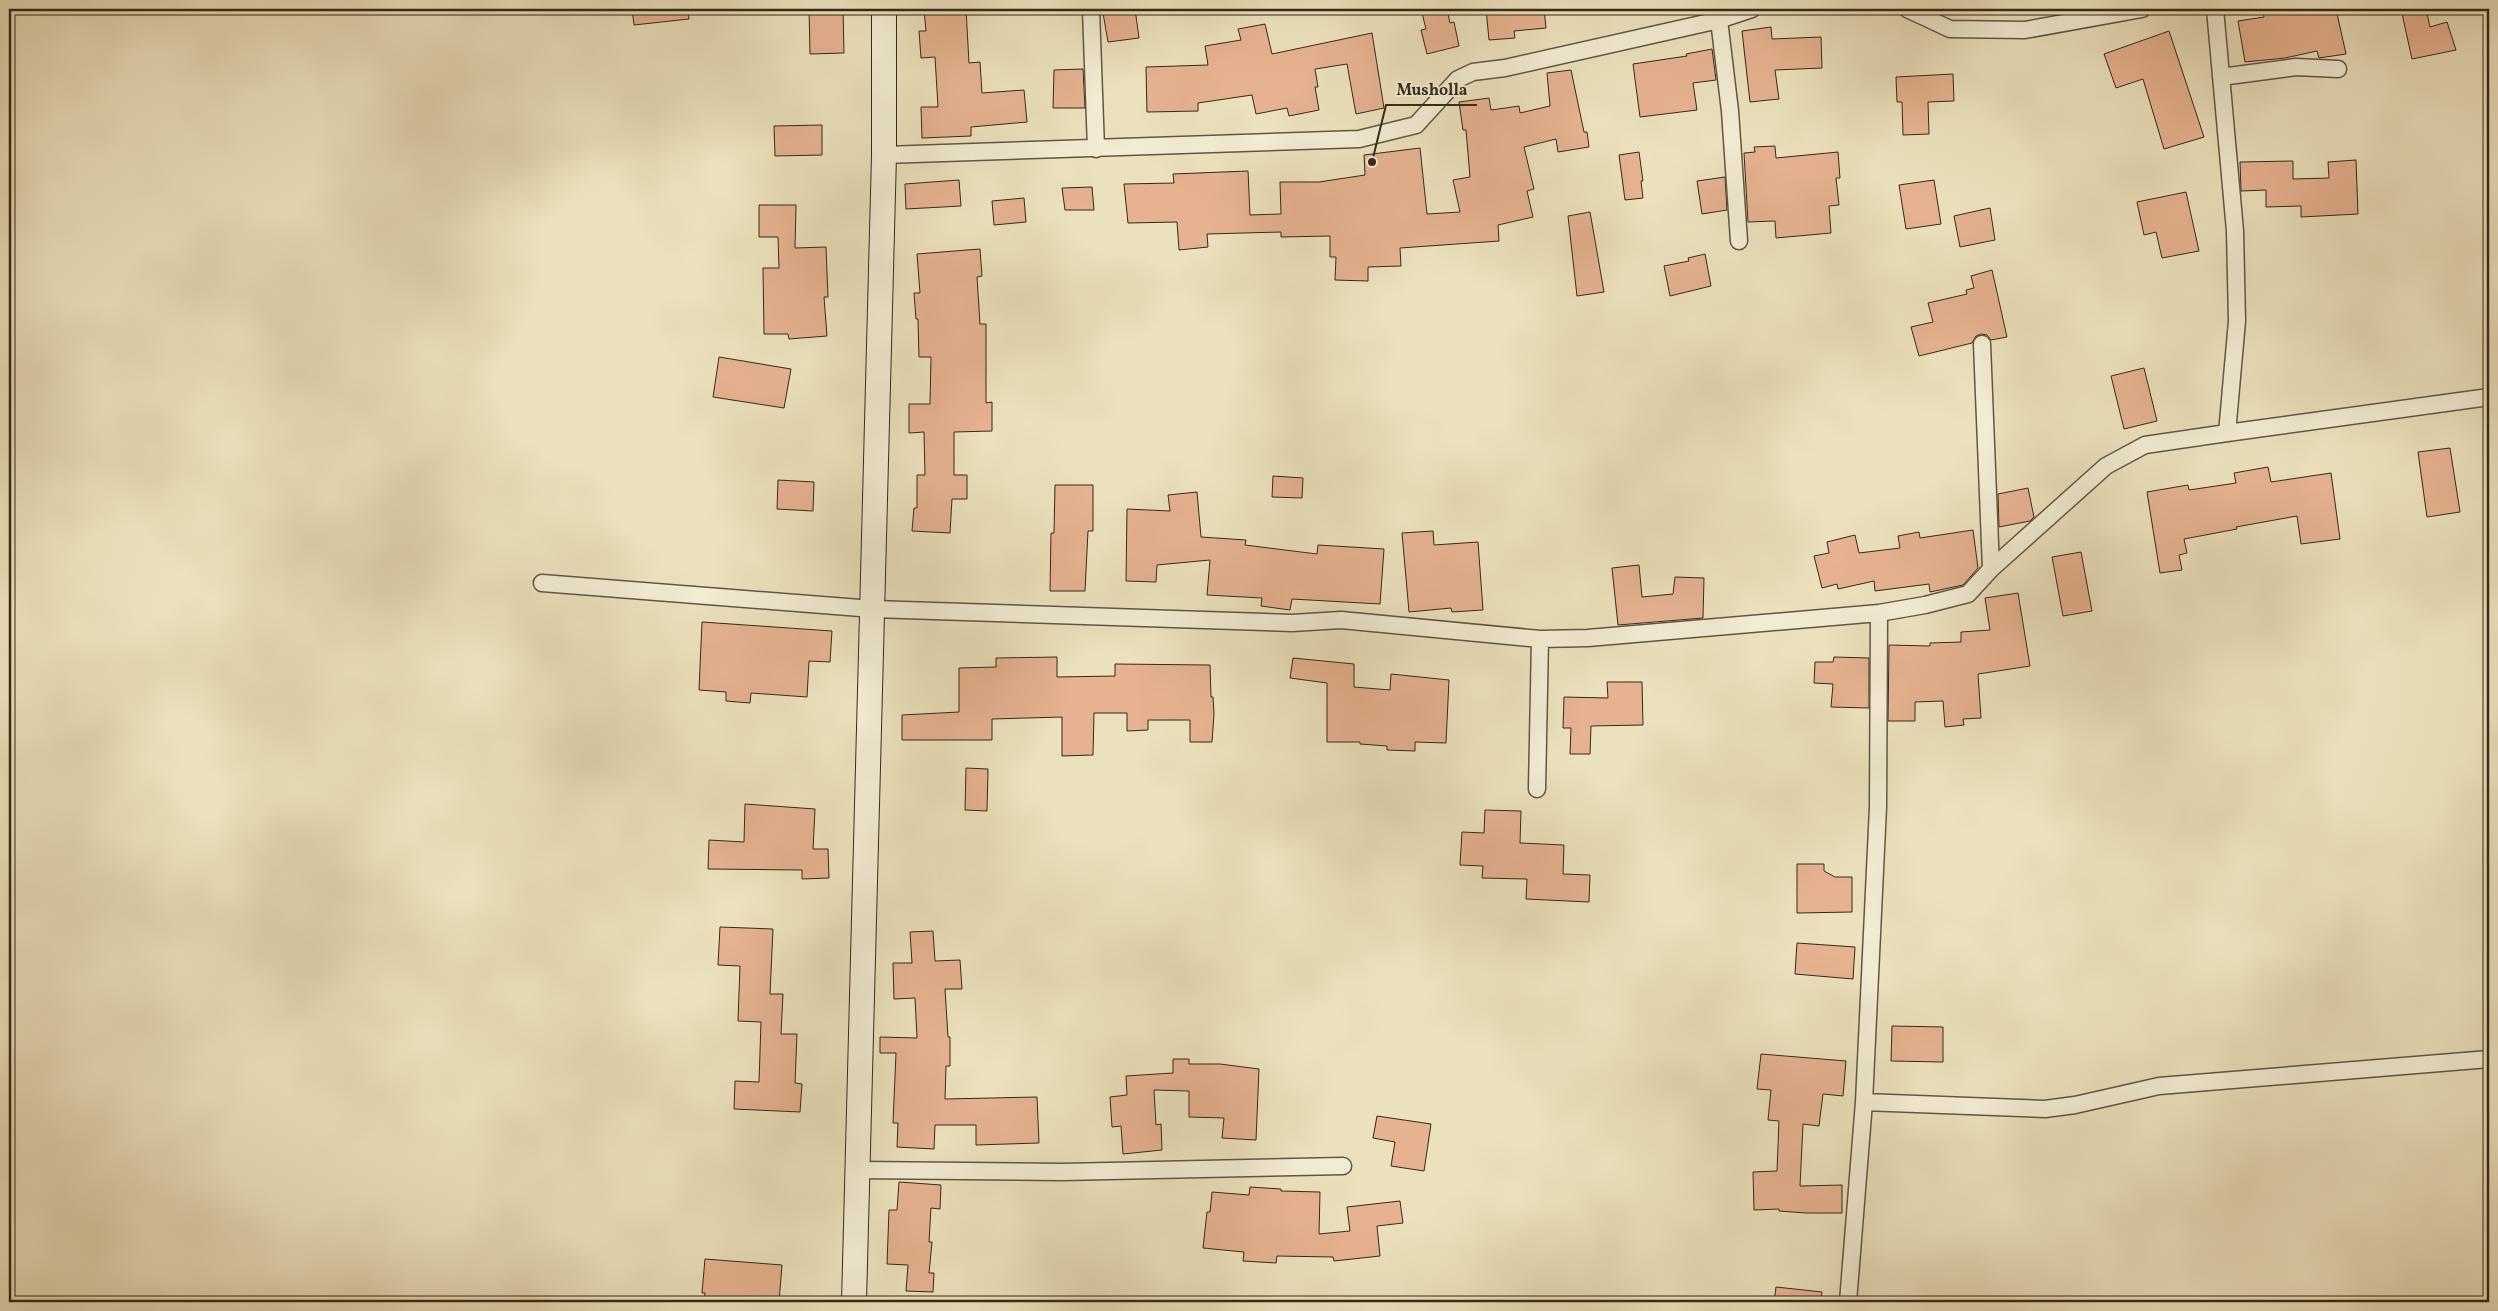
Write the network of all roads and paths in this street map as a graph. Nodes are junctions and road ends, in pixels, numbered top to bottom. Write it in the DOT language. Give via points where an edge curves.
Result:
graph roads {
  1 [pos="884,9"];
  2 [pos="1752,9"];
  3 [pos="1908,9"];
  4 [pos="2142,9"];
  5 [pos="2215,9"];
  6 [pos="1092,10"];
  7 [pos="1719,20"];
  8 [pos="2338,70"];
  9 [pos="2221,77"];
  10 [pos="1096,149"];
  11 [pos="884,155"];
  12 [pos="1739,241"];
  13 [pos="1982,344"];
  14 [pos="2489,397"];
  15 [pos="2227,433"];
  16 [pos="1991,569"];
  17 [pos="542,583"];
  18 [pos="874,609"];
  19 [pos="1879,612"];
  20 [pos="1540,640"];
  21 [pos="1538,789"];
  22 [pos="2489,1059"];
  23 [pos="1864,1102"];
  24 [pos="1343,1166"];
  25 [pos="858,1170"];
  26 [pos="854,1302"];
  27 [pos="1848,1302"];
  1 -- 11 [label="street"];
  2 -- 7 [label="street"];
  3 -- 4 [label="street" via="1950,29 2025,30"];
  5 -- 9 [label="street"];
  6 -- 10 [label="street"];
  7 -- 10 [label="street" via="1505,68 1473,72 1458,80 1416,125 1359,139"];
  7 -- 12 [label="street" via="1730,111"];
  8 -- 9 [label="street" via="2296,67"];
  9 -- 15 [label="street" via="2235,231 2237,321"];
  10 -- 11 [label="street"];
  11 -- 18 [label="street"];
  13 -- 16 [label="street"];
  14 -- 15 [label="street"];
  15 -- 16 [label="street" via="2145,445 2106,466"];
  16 -- 19 [label="street" via="1968,594"];
  17 -- 18 [label="street"];
  18 -- 20 [label="street" via="1292,623 1341,620"];
  18 -- 25 [label="street"];
  19 -- 20 [label="street" via="1660,633"];
  19 -- 23 [label="street" via="1878,807"];
  20 -- 21 [label="street"];
  22 -- 23 [label="street" via="2159,1086 2045,1109"];
  23 -- 27 [label="street"];
  24 -- 25 [label="street" via="1062,1172"];
  25 -- 26 [label="street"];
}
